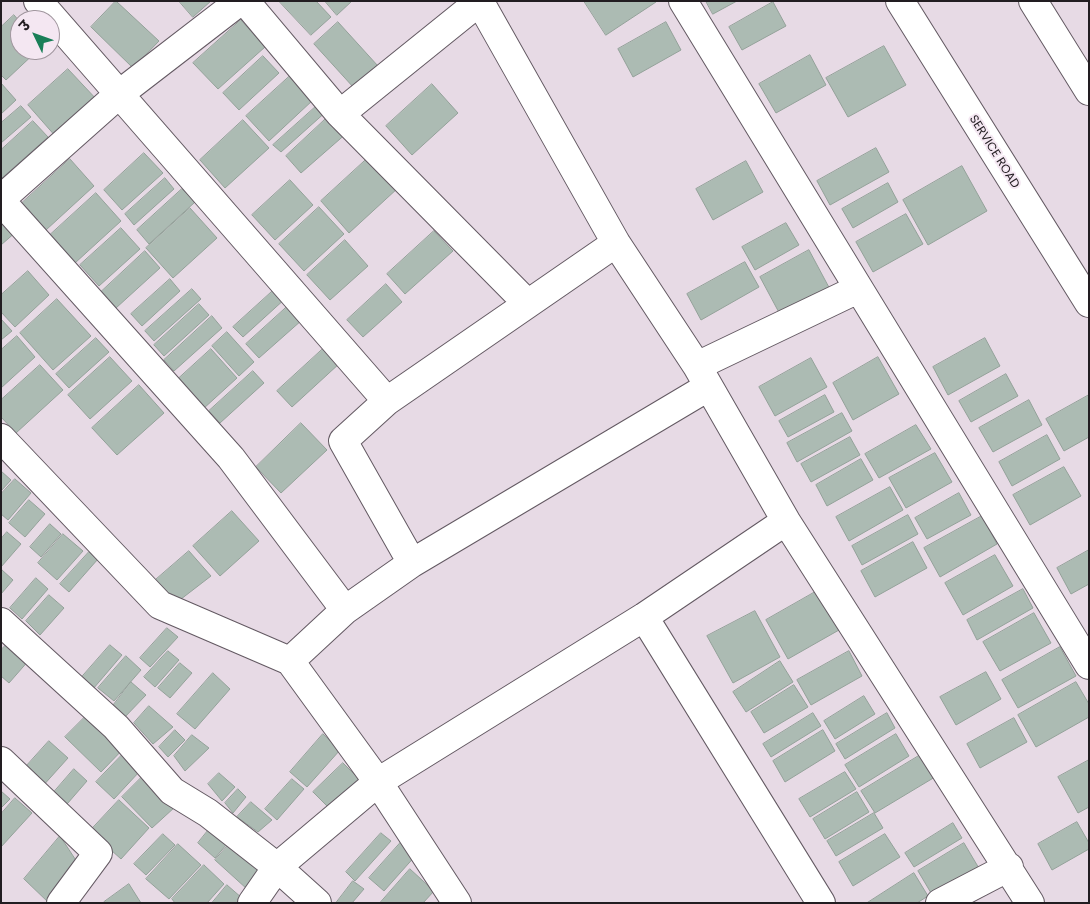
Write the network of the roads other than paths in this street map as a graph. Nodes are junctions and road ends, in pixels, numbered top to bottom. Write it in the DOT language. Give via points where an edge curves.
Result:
graph roads {
  1 [pos="38,1"];
  2 [pos="240,1"];
  3 [pos="245,1"];
  4 [pos="480,1"];
  5 [pos="683,1"];
  6 [pos="900,1"];
  7 [pos="1033,1"];
  8 [pos="1089,91"];
  9 [pos="118,95"];
  10 [pos="340,114"];
  11 [pos="1,200"];
  12 [pos="616,243"];
  13 [pos="858,289"];
  14 [pos="527,303"];
  15 [pos="1089,303"];
  16 [pos="702,376"];
  17 [pos="387,401"];
  18 [pos="1,438"];
  19 [pos="786,521"];
  20 [pos="412,563"];
  21 [pos="345,610"];
  22 [pos="644,617"];
  23 [pos="1,622"];
  24 [pos="290,661"];
  25 [pos="1089,665"];
  26 [pos="1,762"];
  27 [pos="378,782"];
  28 [pos="277,867"];
  29 [pos="1009,867"];
  30 [pos="66,901"];
  31 [pos="252,903"];
  32 [pos="317,903"];
  33 [pos="457,903"];
  34 [pos="821,903"];
  35 [pos="940,903"];
  36 [pos="1030,903"];
  1 -- 9 [label="street"];
  2 -- 9 [label="street"];
  3 -- 10 [label="street"];
  4 -- 10 [label="street"];
  4 -- 12 [label="street"];
  5 -- 13 [label="street"];
  6 -- 15 [label="street, SERVICE ROAD"];
  7 -- 8 [label="street"];
  9 -- 11 [label="street"];
  9 -- 17 [label="street"];
  10 -- 14 [label="street"];
  11 -- 21 [label="street" via="231,458"];
  12 -- 14 [label="street"];
  12 -- 16 [label="street"];
  13 -- 16 [label="street"];
  13 -- 25 [label="street"];
  14 -- 17 [label="street"];
  16 -- 19 [label="street"];
  16 -- 20 [label="street"];
  17 -- 20 [label="street" via="343,441"];
  18 -- 24 [label="street" via="160,605"];
  19 -- 22 [label="street"];
  19 -- 29 [label="street"];
  20 -- 21 [label="street"];
  21 -- 24 [label="street"];
  22 -- 27 [label="street"];
  22 -- 34 [label="street"];
  23 -- 28 [label="street" via="116,727 172,791 208,812"];
  24 -- 27 [label="street"];
  26 -- 30 [label="street" via="98,853"];
  27 -- 28 [label="street"];
  27 -- 33 [label="street"];
  28 -- 31 [label="street"];
  28 -- 32 [label="street"];
  29 -- 35 [label="street"];
  29 -- 36 [label="street"];
}
